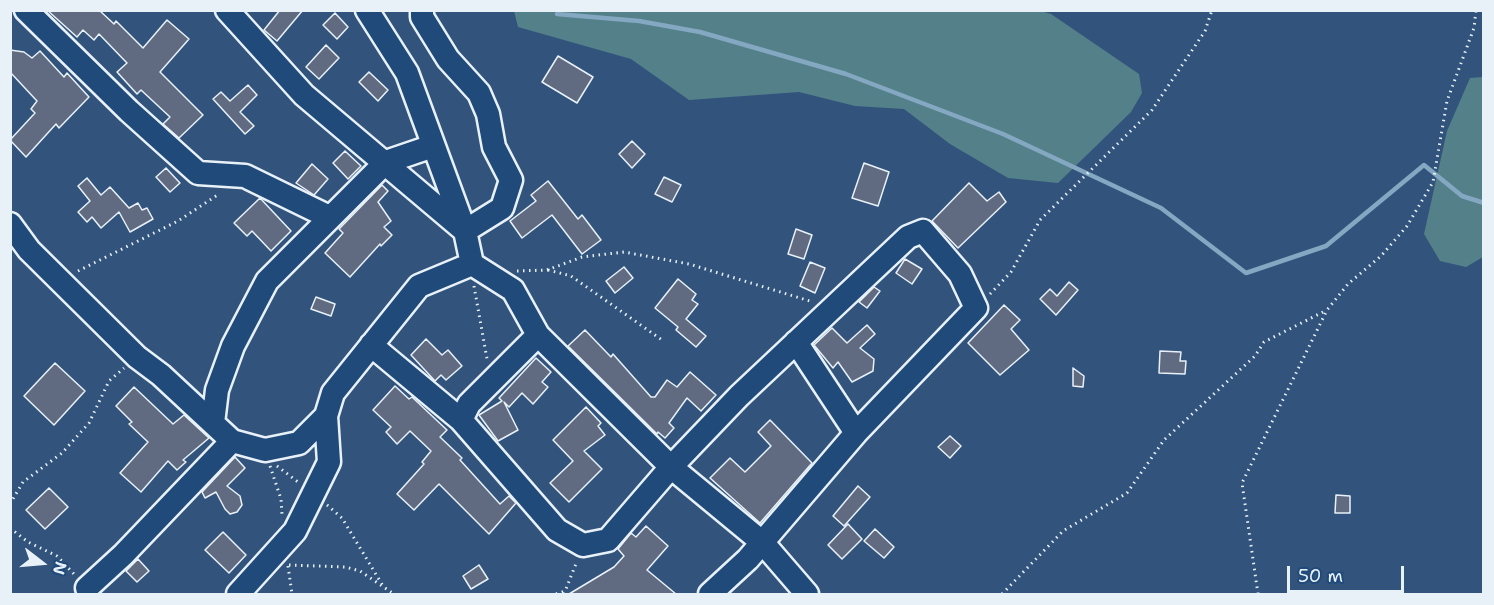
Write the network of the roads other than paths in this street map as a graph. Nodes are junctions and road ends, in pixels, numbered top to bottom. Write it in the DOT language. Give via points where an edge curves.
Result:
graph roads {
  1 [pos="26,10"];
  2 [pos="227,10"];
  3 [pos="367,10"];
  4 [pos="422,10"];
  5 [pos="433,146"];
  6 [pos="386,162"];
  7 [pos="328,217"];
  8 [pos="10,224"];
  9 [pos="465,231"];
  10 [pos="472,264"];
  11 [pos="538,335"];
  12 [pos="796,342"];
  13 [pos="371,345"];
  14 [pos="326,416"];
  15 [pos="461,420"];
  16 [pos="213,423"];
  17 [pos="856,433"];
  18 [pos="232,441"];
  19 [pos="671,467"];
  20 [pos="763,543"];
  21 [pos="87,588"];
  22 [pos="238,594"];
  23 [pos="710,594"];
  24 [pos="807,594"];
  1 -- 7 [label="street" via="198,173 245,176"];
  2 -- 6 [label="street" via="304,95"];
  3 -- 5 [label="street" via="407,73"];
  4 -- 9 [label="street" via="422,17 448,58 479,93 488,114 494,147 511,180 502,208"];
  5 -- 6 [label="street"];
  5 -- 9 [label="street"];
  6 -- 7 [label="street"];
  6 -- 9 [label="street"];
  7 -- 16 [label="street" via="267,281 233,346 217,390"];
  8 -- 16 [label="street" via="29,250 137,357"];
  9 -- 10 [label="street"];
  10 -- 11 [label="street" via="513,290"];
  10 -- 13 [label="street" via="419,286"];
  11 -- 15 [label="street" via="469,404"];
  11 -- 19 [label="street"];
  12 -- 17 [label="street"];
  12 -- 17 [label="street" via="908,237 923,231 960,274 976,308"];
  12 -- 19 [label="street"];
  13 -- 14 [label="street" via="333,393"];
  13 -- 15 [label="street"];
  14 -- 18 [label="street" via="299,443 265,450"];
  14 -- 22 [label="street" via="329,462 314,493 295,531"];
  15 -- 19 [label="street" via="557,530 583,545 608,540"];
  16 -- 18 [label="street"];
  17 -- 20 [label="street"];
  18 -- 21 [label="street"];
  19 -- 20 [label="street"];
  20 -- 23 [label="street"];
  20 -- 24 [label="street"];
}
